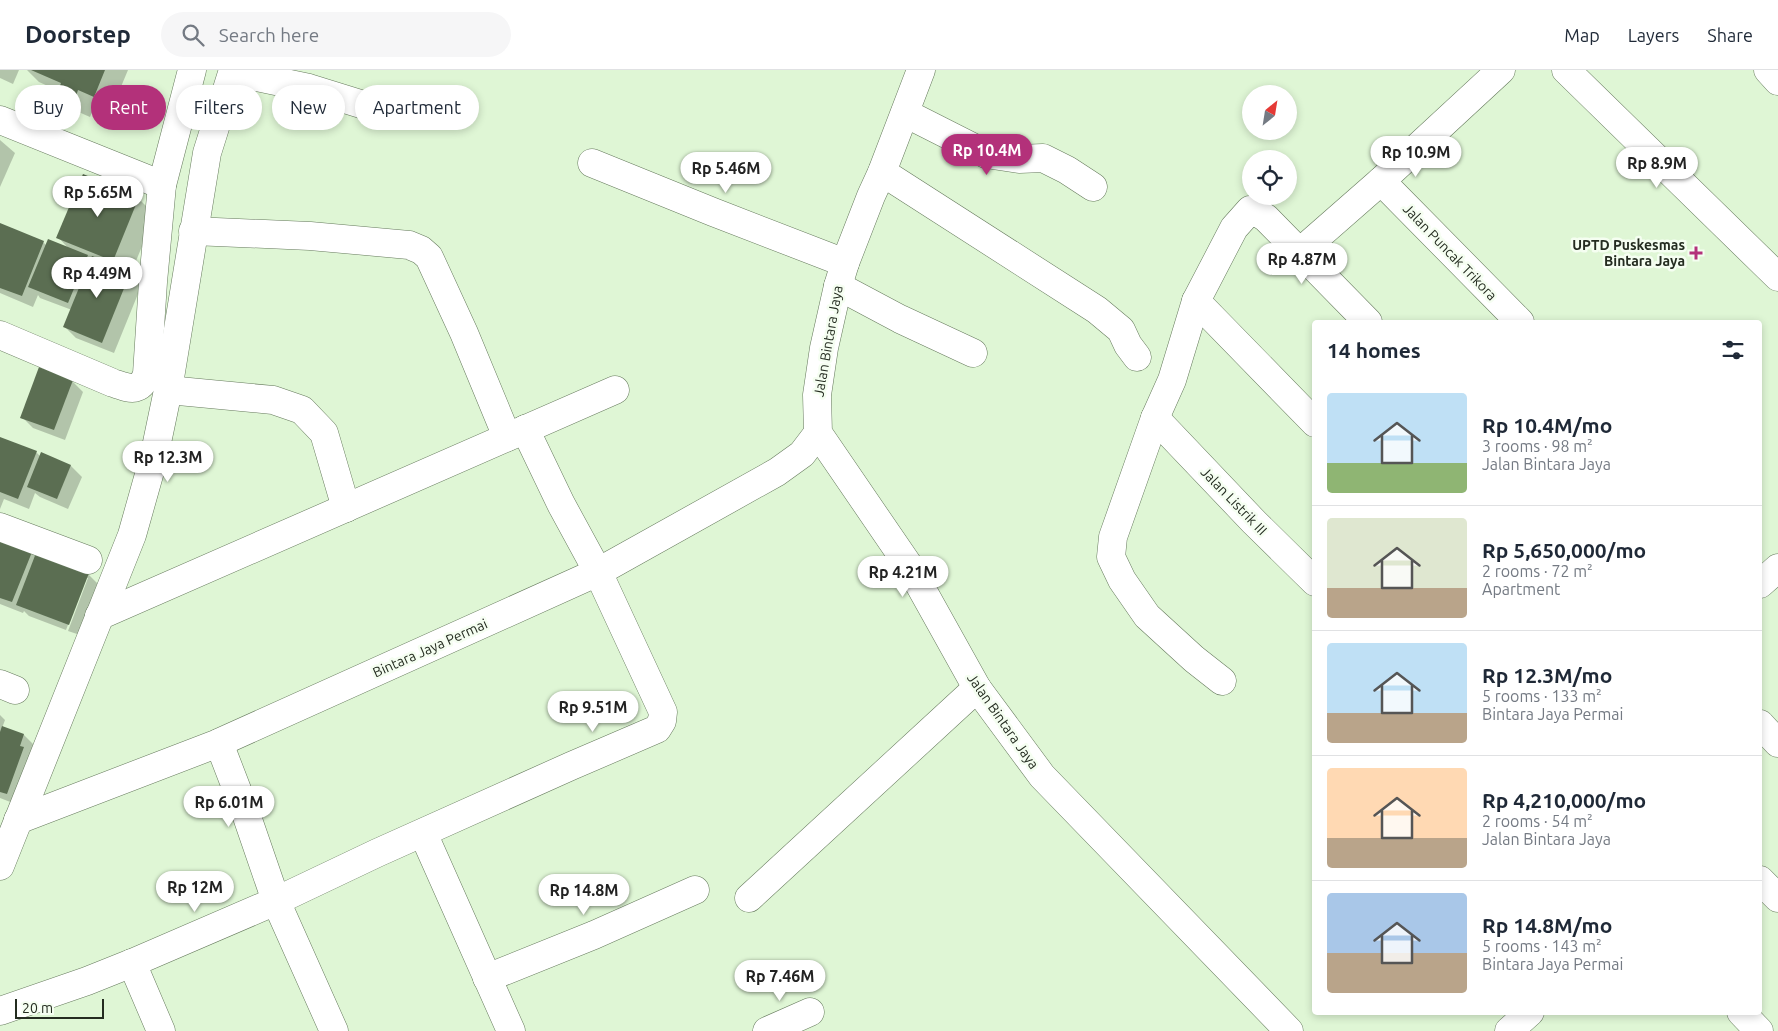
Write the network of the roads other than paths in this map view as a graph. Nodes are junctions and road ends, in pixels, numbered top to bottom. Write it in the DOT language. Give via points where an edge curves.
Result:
graph roads {
  1 [pos="192,70"];
  2 [pos="921,70"];
  3 [pos="1501,70"];
  4 [pos="1566,70"];
  5 [pos="1768,70"];
  6 [pos="233,71"];
  7 [pos="1778,80"];
  8 [pos="355,102"];
  9 [pos="905,113"];
  10 [pos="0,120"];
  11 [pos="592,163"];
  12 [pos="882,172"];
  13 [pos="1381,181"];
  14 [pos="162,185"];
  15 [pos="1093,187"];
  16 [pos="194,231"];
  17 [pos="1300,252"];
  18 [pos="842,274"];
  19 [pos="1778,277"];
  20 [pos="1196,301"];
  21 [pos="1366,320"];
  22 [pos="1518,320"];
  23 [pos="0,335"];
  24 [pos="973,354"];
  25 [pos="1137,357"];
  26 [pos="168,390"];
  27 [pos="616,390"];
  28 [pos="1156,418"];
  29 [pos="1312,420"];
  30 [pos="516,433"];
  31 [pos="818,433"];
  32 [pos="346,508"];
  33 [pos="0,527"];
  34 [pos="88,560"];
  35 [pos="598,572"];
  36 [pos="1312,579"];
  37 [pos="99,616"];
  38 [pos="1222,681"];
  39 [pos="978,688"];
  40 [pos="219,743"];
  41 [pos="18,820"];
  42 [pos="423,832"];
  43 [pos="0,866"];
  44 [pos="1762,882"];
  45 [pos="695,890"];
  46 [pos="749,898"];
  47 [pos="1778,898"];
  48 [pos="276,901"];
  49 [pos="132,963"];
  50 [pos="487,978"];
  51 [pos="0,1010"];
  52 [pos="810,1012"];
  53 [pos="1527,1015"];
  54 [pos="1744,1015"];
  55 [pos="161,1031"];
  56 [pos="334,1031"];
  57 [pos="511,1031"];
  58 [pos="767,1031"];
  59 [pos="1289,1031"];
  60 [pos="1509,1031"];
  61 [pos="1759,1031"];
  1 -- 14 [label="street"];
  2 -- 9 [label="street, Jalan Bintara Jaya"];
  3 -- 13 [label="street"];
  4 -- 19 [label="street"];
  5 -- 7 [label="street"];
  6 -- 8 [label="street"];
  6 -- 16 [label="street" via="207,153"];
  9 -- 12 [label="street, Jalan Bintara Jaya"];
  9 -- 15 [label="street" via="986,154 1019,159 1042,158"];
  10 -- 14 [label="street"];
  11 -- 18 [label="street" via="713,212"];
  12 -- 18 [label="street, Jalan Bintara Jaya"];
  12 -- 25 [label="street" via="1097,310 1121,330"];
  13 -- 17 [label="street"];
  13 -- 22 [label="street, Jalan Puncak Trikora"];
  14 -- 23 [label="street" via="147,374 139,387 132,389 113,384"];
  16 -- 26 [label="street"];
  16 -- 30 [label="street" via="310,236 409,245 421,250 429,257"];
  17 -- 20 [label="street" via="1266,218 1256,210 1250,210 1234,228"];
  17 -- 21 [label="street"];
  18 -- 24 [label="street" via="884,310"];
  18 -- 31 [label="street, Jalan Bintara Jaya" via="824,348 817,395"];
  20 -- 28 [label="street" via="1172,380"];
  20 -- 29 [label="street"];
  26 -- 32 [label="street" via="273,400 302,410 324,433"];
  26 -- 37 [label="street" via="154,457 132,534"];
  27 -- 30 [label="street"];
  28 -- 36 [label="street, Jalan Listrik III"];
  28 -- 38 [label="street" via="1112,538 1111,557 1122,580 1147,616"];
  30 -- 32 [label="street"];
  30 -- 35 [label="street" via="561,504"];
  31 -- 35 [label="street, Bintara Jaya Permai" via="802,454 777,472"];
  31 -- 39 [label="street, Jalan Bintara Jaya" via="909,566"];
  32 -- 37 [label="street"];
  33 -- 34 [label="street"];
  35 -- 40 [label="street, Bintara Jaya Permai"];
  35 -- 42 [label="street" via="662,712 662,722 657,729"];
  37 -- 41 [label="street"];
  39 -- 46 [label="street"];
  39 -- 59 [label="street, Jalan Bintara Jaya" via="1042,776"];
  40 -- 41 [label="street, Bintara Jaya Permai"];
  40 -- 48 [label="street"];
  41 -- 43 [label="street"];
  42 -- 48 [label="street"];
  42 -- 50 [label="street"];
  44 -- 47 [label="street"];
  45 -- 50 [label="street"];
  48 -- 49 [label="street"];
  48 -- 56 [label="street"];
  49 -- 51 [label="street"];
  49 -- 55 [label="street"];
  50 -- 57 [label="street"];
  52 -- 58 [label="street"];
  53 -- 60 [label="street"];
  54 -- 61 [label="street"];
}
